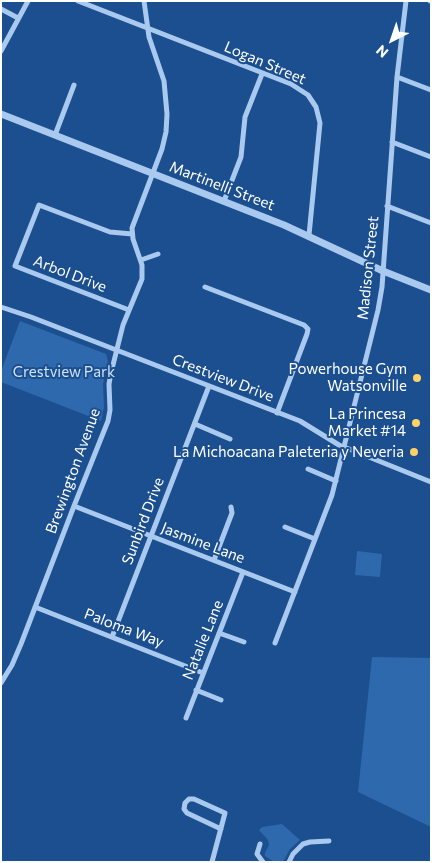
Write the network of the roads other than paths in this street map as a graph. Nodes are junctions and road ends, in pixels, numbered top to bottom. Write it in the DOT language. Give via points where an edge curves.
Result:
graph roads {
  1 [pos="28,1"];
  2 [pos="78,1"];
  3 [pos="144,1"];
  4 [pos="406,1"];
  5 [pos="1,10"];
  6 [pos="18,18"];
  7 [pos="147,29"];
  8 [pos="1,51"];
  9 [pos="262,74"];
  10 [pos="397,77"];
  11 [pos="74,85"];
  12 [pos="431,90"];
  13 [pos="1,114"];
  14 [pos="54,135"];
  15 [pos="392,142"];
  16 [pos="431,157"];
  17 [pos="152,174"];
  18 [pos="224,202"];
  19 [pos="387,206"];
  20 [pos="431,223"];
  21 [pos="132,234"];
  22 [pos="308,235"];
  23 [pos="158,254"];
  24 [pos="141,260"];
  25 [pos="383,271"];
  26 [pos="205,287"];
  27 [pos="431,290"];
  28 [pos="1,308"];
  29 [pos="129,310"];
  30 [pos="117,351"];
  31 [pos="209,386"];
  32 [pos="276,412"];
  33 [pos="195,424"];
  34 [pos="230,439"];
  35 [pos="345,448"];
  36 [pos="308,469"];
  37 [pos="336,481"];
  38 [pos="431,482"];
  39 [pos="74,506"];
  40 [pos="231,507"];
  41 [pos="286,527"];
  42 [pos="151,536"];
  43 [pos="315,539"];
  44 [pos="214,560"];
  45 [pos="243,572"];
  46 [pos="295,592"];
  47 [pos="35,607"];
  48 [pos="219,633"];
  49 [pos="112,637"];
  50 [pos="244,642"];
  51 [pos="275,643"];
  52 [pos="203,673"];
  53 [pos="1,683"];
  54 [pos="196,690"];
  55 [pos="221,700"];
  56 [pos="186,718"];
  57 [pos="221,829"];
  58 [pos="330,841"];
  59 [pos="260,844"];
  60 [pos="212,862"];
  61 [pos="263,862"];
  62 [pos="289,862"];
  1 -- 6 [label="street"];
  2 -- 7 [label="street, Logan Street"];
  3 -- 7 [label="street"];
  4 -- 10 [label="street, Madison Street"];
  5 -- 6 [label="street"];
  6 -- 8 [label="street"];
  7 -- 9 [label="street, Logan Street"];
  7 -- 17 [label="street" via="163,74 167,104 164,140"];
  9 -- 18 [label="street" via="246,117 242,157"];
  9 -- 22 [label="street, Logan Street" via="305,92 318,112 320,123"];
  10 -- 12 [label="street"];
  10 -- 15 [label="street, Madison Street"];
  11 -- 14 [label="street"];
  13 -- 14 [label="street, Martinelli Street"];
  14 -- 17 [label="street, Martinelli Street"];
  15 -- 16 [label="street"];
  15 -- 19 [label="street, Madison Street"];
  17 -- 18 [label="street, Martinelli Street"];
  17 -- 21 [label="street" via="135,217"];
  18 -- 22 [label="street, Martinelli Street"];
  19 -- 20 [label="street"];
  19 -- 25 [label="street, Madison Street"];
  21 -- 24 [label="street, Brewington Avenue"];
  21 -- 29 [label="street, Arbol Drive" via="110,232 39,205 15,266"];
  22 -- 25 [label="street, Martinelli Street"];
  23 -- 24 [label="street"];
  24 -- 29 [label="street, Brewington Avenue" via="142,279"];
  25 -- 27 [label="street, Martinelli Street"];
  25 -- 35 [label="street, Madison Street" via="378,310"];
  26 -- 32 [label="street" via="308,329"];
  28 -- 30 [label="street, Crestview Drive"];
  29 -- 30 [label="street, Brewington Avenue"];
  30 -- 31 [label="street, Crestview Drive"];
  30 -- 39 [label="street, Brewington Avenue" via="109,384 108,422"];
  31 -- 32 [label="street, Crestview Drive"];
  31 -- 33 [label="street, Sunbird Drive"];
  32 -- 35 [label="street, Crestview Drive" via="305,424"];
  33 -- 34 [label="street"];
  33 -- 42 [label="street, Sunbird Drive"];
  35 -- 37 [label="street, Madison Street"];
  35 -- 38 [label="street, Crestview Drive"];
  36 -- 37 [label="street"];
  37 -- 43 [label="street, Madison Street"];
  39 -- 42 [label="street, Jasmine Lane"];
  39 -- 47 [label="street, Brewington Avenue"];
  40 -- 44 [label="street" via="232,513"];
  41 -- 43 [label="street"];
  42 -- 44 [label="street, Jasmine Lane"];
  42 -- 49 [label="street, Sunbird Drive"];
  43 -- 46 [label="street, Madison Street"];
  44 -- 45 [label="street, Jasmine Lane"];
  45 -- 46 [label="street, Jasmine Lane"];
  45 -- 48 [label="street, Natalie Lane"];
  46 -- 51 [label="street, Madison Street"];
  47 -- 49 [label="street, Paloma Way"];
  47 -- 53 [label="street, Brewington Avenue" via="12,665"];
  48 -- 50 [label="street"];
  48 -- 52 [label="street, Natalie Lane"];
  49 -- 52 [label="street, Paloma Way"];
  52 -- 54 [label="street, Natalie Lane"];
  54 -- 55 [label="street"];
  54 -- 56 [label="street, Natalie Lane"];
  57 -- 57 [label="street" via="225,813 194,799 186,801 187,814"];
  57 -- 60 [label="street"];
  58 -- 62 [label="street" via="303,844"];
  59 -- 61 [label="street" via="257,854"];
}
